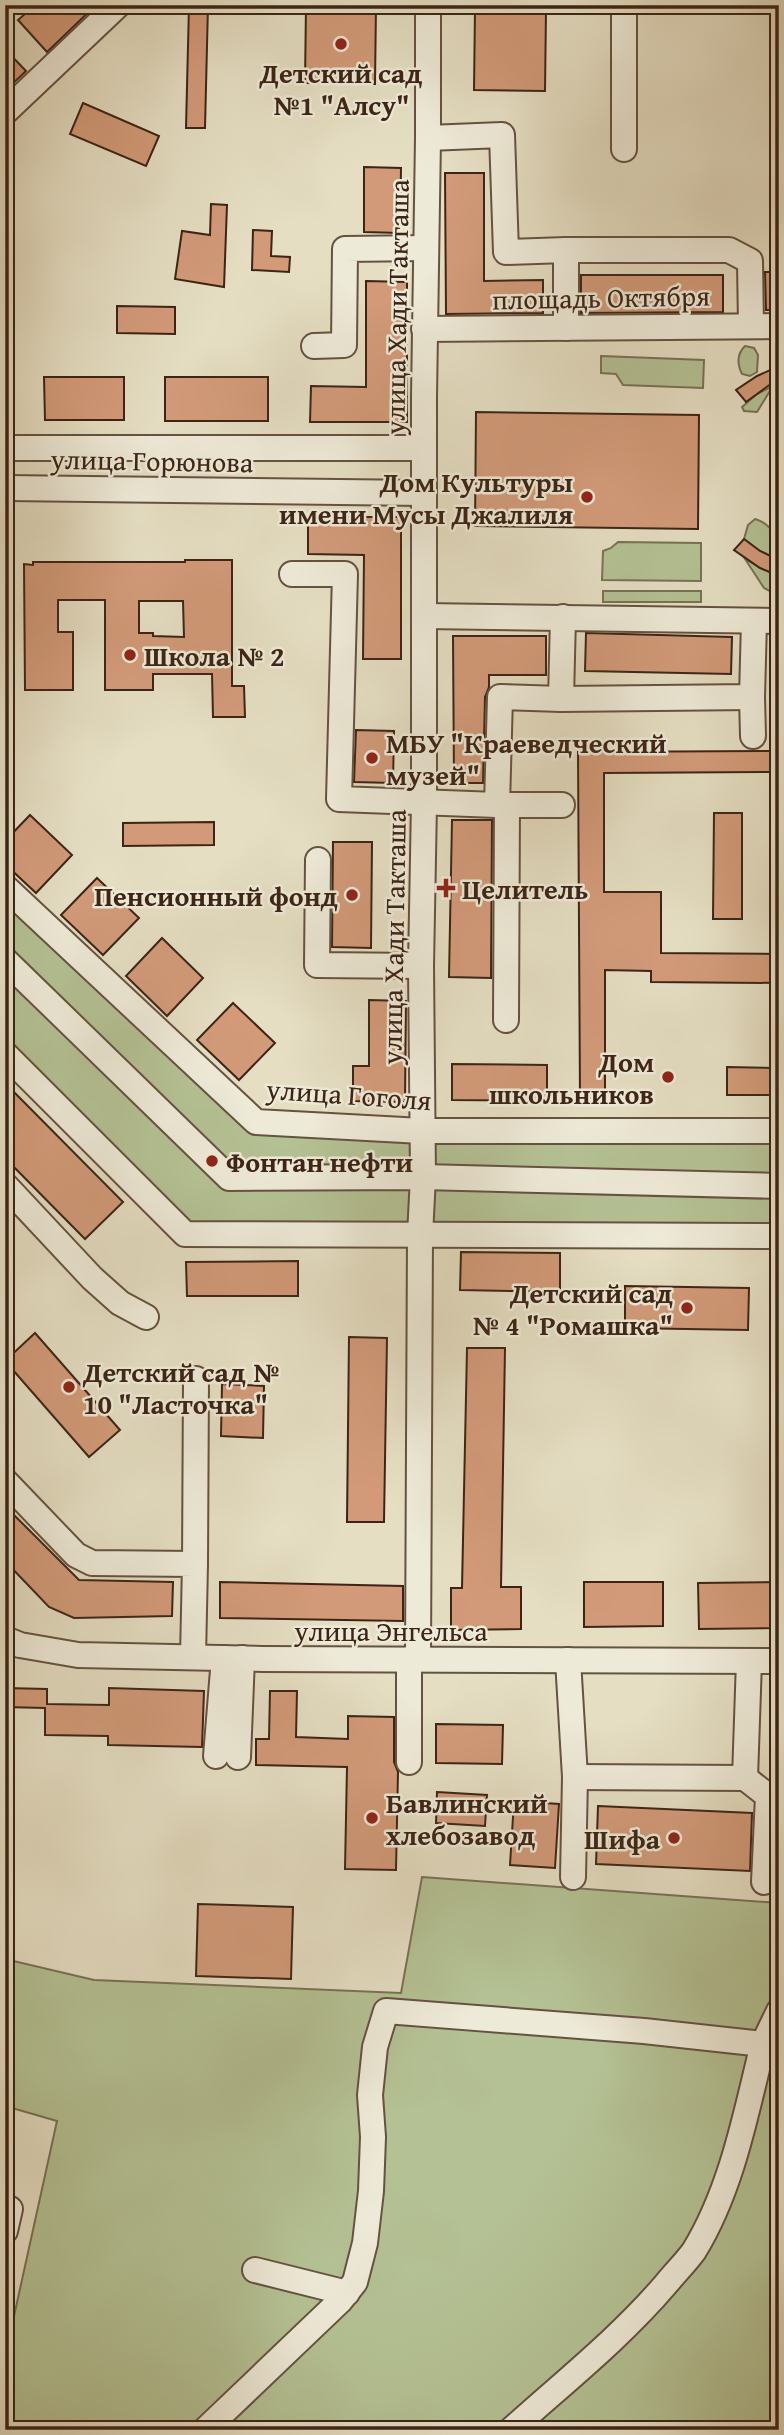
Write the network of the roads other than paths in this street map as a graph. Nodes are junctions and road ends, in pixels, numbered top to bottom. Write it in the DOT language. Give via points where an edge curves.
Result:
graph roads {
  1 [pos="118,5"];
  2 [pos="428,5"];
  3 [pos="624,5"];
  4 [pos="5,111"];
  5 [pos="428,138"];
  6 [pos="624,149"];
  7 [pos="426,248"];
  8 [pos="566,250"];
  9 [pos="751,326"];
  10 [pos="779,326"];
  11 [pos="566,328"];
  12 [pos="424,329"];
  13 [pos="314,345"];
  14 [pos="5,448"];
  15 [pos="424,448"];
  16 [pos="5,488"];
  17 [pos="424,493"];
  18 [pos="292,574"];
  19 [pos="424,616"];
  20 [pos="563,617"];
  21 [pos="754,621"];
  22 [pos="779,621"];
  23 [pos="752,697"];
  24 [pos="561,699"];
  25 [pos="753,736"];
  26 [pos="424,803"];
  27 [pos="502,805"];
  28 [pos="562,805"];
  29 [pos="318,860"];
  30 [pos="5,887"];
  31 [pos="5,960"];
  32 [pos="421,966"];
  33 [pos="506,1020"];
  34 [pos="5,1054"];
  35 [pos="422,1131"];
  36 [pos="779,1132"];
  37 [pos="423,1177"];
  38 [pos="5,1185"];
  39 [pos="779,1186"];
  40 [pos="420,1235"];
  41 [pos="779,1236"];
  42 [pos="146,1317"];
  43 [pos="196,1380"];
  44 [pos="5,1481"];
  45 [pos="195,1564"];
  46 [pos="5,1639"];
  47 [pos="192,1657"];
  48 [pos="233,1658"];
  49 [pos="414,1659"];
  50 [pos="568,1660"];
  51 [pos="750,1661"];
  52 [pos="779,1661"];
  53 [pos="227,1756"];
  54 [pos="409,1762"];
  55 [pos="575,1777"];
  56 [pos="745,1778"];
  57 [pos="573,1877"];
  58 [pos="764,1882"];
  59 [pos="779,2011"];
  60 [pos="763,2044"];
  61 [pos="255,2270"];
  62 [pos="347,2293"];
  63 [pos="205,2430"];
  64 [pos="511,2430"];
  1 -- 4 [label="street"];
  2 -- 5 [label="street, улица Хади Такташа"];
  3 -- 6 [label="street"];
  5 -- 7 [label="street, улица Хади Такташа"];
  5 -- 8 [label="street" via="502,135 506,252"];
  7 -- 12 [label="street, улица Хади Такташа"];
  7 -- 13 [label="street" via="345,249 344,345"];
  8 -- 9 [label="street" via="729,250 750,261"];
  8 -- 11 [label="street"];
  9 -- 10 [label="street, площадь Октября"];
  9 -- 11 [label="street, площадь Октября"];
  11 -- 12 [label="street, площадь Октября"];
  12 -- 15 [label="street, улица Хади Такташа"];
  14 -- 15 [label="street, улица Горюнова"];
  15 -- 17 [label="street, улица Хади Такташа"];
  16 -- 17 [label="street, улица Горюнова"];
  17 -- 19 [label="street, улица Хади Такташа"];
  18 -- 26 [label="street" via="345,574 339,799"];
  19 -- 20 [label="street"];
  19 -- 26 [label="street, улица Хади Такташа"];
  20 -- 21 [label="street"];
  20 -- 24 [label="street"];
  21 -- 22 [label="street"];
  21 -- 23 [label="street"];
  23 -- 24 [label="street"];
  23 -- 25 [label="street"];
  24 -- 27 [label="street" via="500,696"];
  26 -- 27 [label="street"];
  26 -- 32 [label="street, улица Хади Такташа"];
  27 -- 28 [label="street"];
  27 -- 33 [label="street"];
  29 -- 32 [label="street" via="317,965"];
  30 -- 35 [label="street, улица Гоголя" via="256,1122"];
  31 -- 37 [label="street" via="229,1178"];
  32 -- 35 [label="street, улица Хади Такташа"];
  34 -- 40 [label="street" via="185,1234"];
  35 -- 36 [label="street, улица Гоголя"];
  35 -- 37 [label="street, улица Хади Такташа"];
  37 -- 39 [label="street"];
  37 -- 40 [label="street, улица Хади Такташа"];
  38 -- 42 [label="street" via="92,1278 120,1303"];
  40 -- 41 [label="street"];
  40 -- 49 [label="street, улица Хади Такташа"];
  43 -- 45 [label="street"];
  44 -- 45 [label="street" via="76,1555 92,1563"];
  45 -- 47 [label="street"];
  46 -- 47 [label="street, улица Энгельса" via="78,1655"];
  47 -- 48 [label="street, улица Энгельса"];
  48 -- 49 [label="street, улица Энгельса"];
  48 -- 53 [label="street"];
  49 -- 50 [label="street, улица Энгельса"];
  49 -- 54 [label="street, улица Хади Такташа"];
  50 -- 51 [label="street, улица Энгельса"];
  50 -- 55 [label="street"];
  51 -- 52 [label="street, улица Энгельса"];
  51 -- 56 [label="street"];
  55 -- 56 [label="street"];
  55 -- 57 [label="street"];
  56 -- 58 [label="street" via="768,1796"];
  59 -- 60 [label="street"];
  60 -- 62 [label="street" via="386,2011 375,2047 370,2095 373,2137 365,2243 355,2282"];
  60 -- 64 [label="street" via="726,2178 712,2218 692,2253 625,2328"];
  61 -- 62 [label="street"];
  62 -- 63 [label="street"];
}
